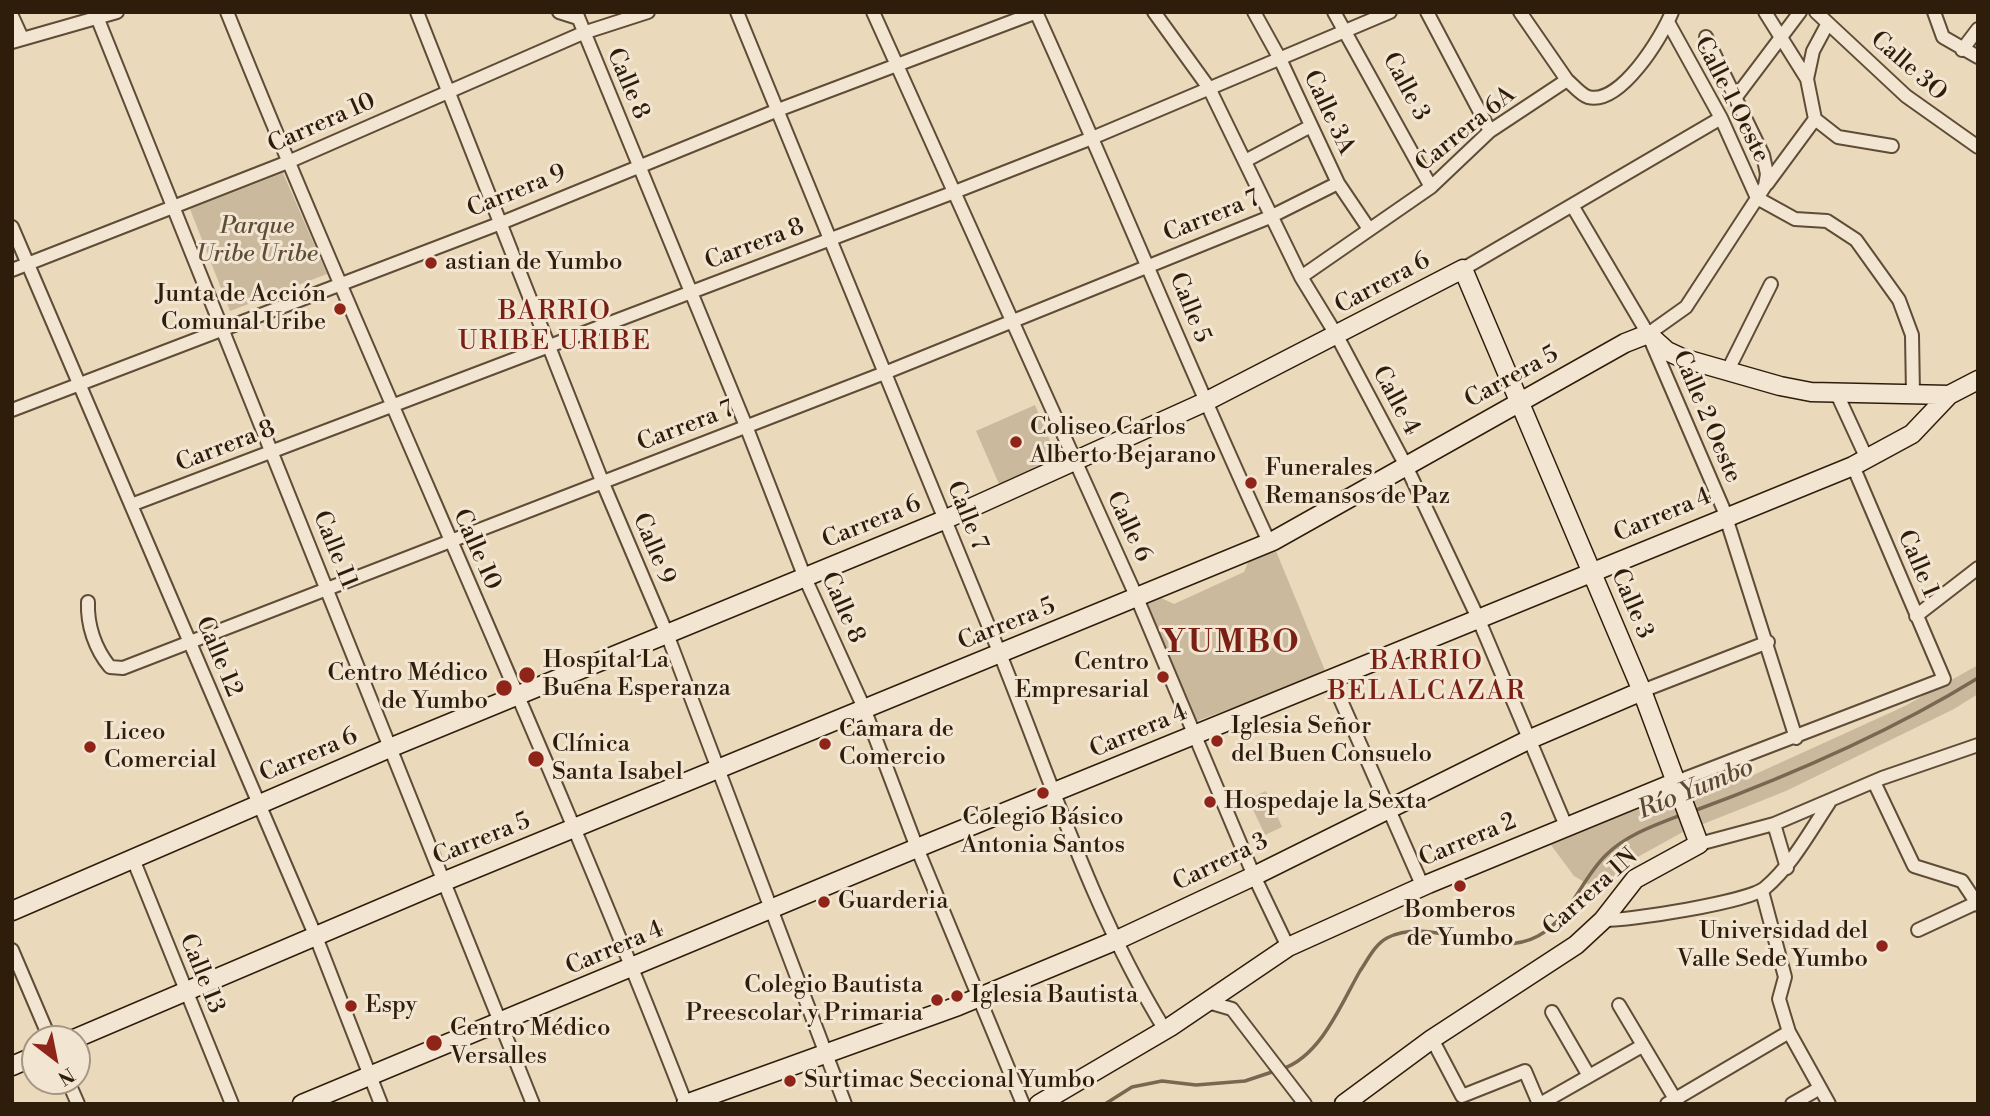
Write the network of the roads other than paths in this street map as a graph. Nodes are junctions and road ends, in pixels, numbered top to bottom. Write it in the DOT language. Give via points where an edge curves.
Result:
graph roads {
  1 [pos="117,12"];
  2 [pos="227,12"];
  3 [pos="417,12"];
  4 [pos="559,12"];
  5 [pos="648,12"];
  6 [pos="737,12"];
  7 [pos="873,12"];
  8 [pos="1036,12"];
  9 [pos="1154,12"];
  10 [pos="1254,12"];
  11 [pos="1334,12"];
  12 [pos="1390,12"];
  13 [pos="1427,12"];
  14 [pos="1520,12"];
  15 [pos="1765,12"];
  16 [pos="1800,12"];
  17 [pos="1816,12"];
  18 [pos="1934,12"];
  19 [pos="97,15"];
  20 [pos="577,15"];
  21 [pos="12,16"];
  22 [pos="1670,17"];
  23 [pos="1828,23"];
  24 [pos="1978,29"];
  25 [pos="1346,31"];
  26 [pos="583,33"];
  27 [pos="1706,37"];
  28 [pos="1780,39"];
  29 [pos="17,40"];
  30 [pos="1962,50"];
  31 [pos="1978,57"];
  32 [pos="1280,60"];
  33 [pos="896,65"];
  34 [pos="1807,79"];
  35 [pos="1567,80"];
  36 [pos="1209,88"];
  37 [pos="446,92"];
  38 [pos="1736,97"];
  39 [pos="778,110"];
  40 [pos="1721,118"];
  41 [pos="1815,119"];
  42 [pos="1311,126"];
  43 [pos="1490,131"];
  44 [pos="1092,138"];
  45 [pos="1892,146"];
  46 [pos="1978,147"];
  47 [pos="1245,161"];
  48 [pos="288,162"];
  49 [pos="639,166"];
  50 [pos="1338,183"];
  51 [pos="1765,186"];
  52 [pos="1431,187"];
  53 [pos="952,193"];
  54 [pos="1757,198"];
  55 [pos="175,207"];
  56 [pos="1573,207"];
  57 [pos="1270,217"];
  58 [pos="501,223"];
  59 [pos="12,227"];
  60 [pos="1369,229"];
  61 [pos="829,238"];
  62 [pos="28,264"];
  63 [pos="1149,265"];
  64 [pos="1463,269"];
  65 [pos="12,270"];
  66 [pos="1301,277"];
  67 [pos="340,282"];
  68 [pos="1771,284"];
  69 [pos="690,293"];
  70 [pos="1011,321"];
  71 [pos="223,328"];
  72 [pos="1648,334"];
  73 [pos="1337,336"];
  74 [pos="551,346"];
  75 [pos="887,372"];
  76 [pos="1727,372"];
  77 [pos="1978,380"];
  78 [pos="78,384"];
  79 [pos="1837,394"];
  80 [pos="1913,394"];
  81 [pos="1949,395"];
  82 [pos="1205,402"];
  83 [pos="1520,402"];
  84 [pos="393,407"];
  85 [pos="12,410"];
  86 [pos="746,426"];
  87 [pos="271,452"];
  88 [pos="1074,461"];
  89 [pos="1860,463"];
  90 [pos="1405,466"];
  91 [pos="602,481"];
  92 [pos="131,505"];
  93 [pos="1726,517"];
  94 [pos="944,520"];
  95 [pos="1269,542"];
  96 [pos="449,543"];
  97 [pos="1978,568"];
  98 [pos="1592,573"];
  99 [pos="805,578"];
  100 [pos="327,589"];
  101 [pos="1137,598"];
  102 [pos="88,602"];
  103 [pos="1916,617"];
  104 [pos="1478,618"];
  105 [pos="667,634"];
  106 [pos="1768,642"];
  107 [pos="190,643"];
  108 [pos="1001,655"];
  109 [pos="1331,678"];
  110 [pos="1944,679"];
  111 [pos="1642,691"];
  112 [pos="517,695"];
  113 [pos="864,708"];
  114 [pos="1196,734"];
  115 [pos="1796,738"];
  116 [pos="1528,740"];
  117 [pos="1978,745"];
  118 [pos="392,747"];
  119 [pos="718,771"];
  120 [pos="1676,782"];
  121 [pos="1874,782"];
  122 [pos="1054,794"];
  123 [pos="1829,802"];
  124 [pos="257,805"];
  125 [pos="1387,807"];
  126 [pos="1774,824"];
  127 [pos="1566,826"];
  128 [pos="575,828"];
  129 [pos="1698,842"];
  130 [pos="917,848"];
  131 [pos="133,859"];
  132 [pos="1787,868"];
  133 [pos="1254,876"];
  134 [pos="445,881"];
  135 [pos="1423,887"];
  136 [pos="1762,891"];
  137 [pos="1977,904"];
  138 [pos="770,910"];
  139 [pos="12,911"];
  140 [pos="1603,920"];
  141 [pos="1918,930"];
  142 [pos="316,937"];
  143 [pos="1117,940"];
  144 [pos="1288,947"];
  145 [pos="12,950"];
  146 [pos="634,968"];
  147 [pos="1235,984"];
  148 [pos="184,990"];
  149 [pos="977,997"];
  150 [pos="1208,1002"];
  151 [pos="1619,1005"];
  152 [pos="1232,1009"];
  153 [pos="1552,1012"];
  154 [pos="501,1023"];
  155 [pos="44,1025"];
  156 [pos="1165,1030"];
  157 [pos="91,1031"];
  158 [pos="1789,1032"];
  159 [pos="1432,1039"];
  160 [pos="1642,1046"];
  161 [pos="825,1053"];
  162 [pos="371,1075"];
  163 [pos="1590,1076"];
  164 [pos="1820,1088"];
  165 [pos="1673,1102"];
  166 [pos="232,1104"];
  167 [pos="302,1104"];
  168 [pos="381,1104"];
  169 [pos="533,1104"];
  170 [pos="686,1104"];
  171 [pos="845,1104"];
  172 [pos="1023,1104"];
  173 [pos="1038,1104"];
  174 [pos="1305,1104"];
  175 [pos="1344,1104"];
  176 [pos="1540,1104"];
  177 [pos="1792,1104"];
  178 [pos="1829,1104"];
  1 -- 19 [label="street"];
  2 -- 48 [label="street, Calle 10"];
  3 -- 37 [label="street, Calle 9"];
  4 -- 20 [label="street"];
  5 -- 26 [label="street, Carrera 10"];
  6 -- 39 [label="street, Calle 7"];
  7 -- 33 [label="street, Calle 6"];
  8 -- 33 [label="street, Carrera 9"];
  8 -- 44 [label="street, Calle 5"];
  9 -- 36 [label="street, Calle 4"];
  10 -- 32 [label="street, Calle 3A"];
  11 -- 25 [label="street, Calle 3"];
  12 -- 25 [label="street, Carrera 8"];
  13 -- 43 [label="street"];
  14 -- 35 [label="street"];
  15 -- 28 [label="street"];
  16 -- 28 [label="street"];
  17 -- 23 [label="street, Calle 3O"];
  18 -- 30 [label="street" via="1943,37"];
  19 -- 29 [label="street"];
  19 -- 55 [label="street, Calle 11"];
  20 -- 26 [label="street, Calle 8"];
  21 -- 29 [label="street"];
  22 -- 35 [label="street" via="1623,85 1611,93 1586,97"];
  22 -- 40 [label="street, Calle 1 Oeste"];
  23 -- 34 [label="street" via="1813,51"];
  23 -- 46 [label="street, Calle 3O" via="1906,96"];
  24 -- 30 [label="street"];
  25 -- 32 [label="street, Carrera 8"];
  25 -- 52 [label="street, Calle 3"];
  26 -- 37 [label="street, Carrera 10"];
  26 -- 49 [label="street, Calle 8"];
  27 -- 38 [label="street, Calle 1 Oeste"];
  28 -- 34 [label="street"];
  28 -- 38 [label="street"];
  30 -- 31 [label="street"];
  32 -- 36 [label="street, Carrera 8"];
  32 -- 42 [label="street, Calle 3A"];
  33 -- 39 [label="street, Carrera 9"];
  33 -- 53 [label="street, Calle 6"];
  34 -- 41 [label="street"];
  35 -- 43 [label="street, Carrera 6A"];
  36 -- 44 [label="street, Carrera 8"];
  36 -- 47 [label="street, Calle 4"];
  37 -- 48 [label="street, Carrera 10"];
  37 -- 58 [label="street, Calle 9"];
  38 -- 51 [label="street, Calle 1 Oeste" via="1763,155"];
  39 -- 49 [label="street, Carrera 9"];
  39 -- 61 [label="street, Calle 7"];
  40 -- 54 [label="street, Calle 1 Oeste"];
  40 -- 56 [label="street, Carrera 6"];
  41 -- 45 [label="street" via="1838,136"];
  41 -- 51 [label="street"];
  42 -- 47 [label="street"];
  42 -- 50 [label="street, Calle 3A"];
  43 -- 52 [label="street, Carrera 6A"];
  44 -- 53 [label="street, Carrera 8"];
  44 -- 63 [label="street, Calle 5"];
  47 -- 57 [label="street, Calle 4"];
  48 -- 55 [label="street, Carrera 10"];
  48 -- 67 [label="street, Calle 10"];
  49 -- 58 [label="street, Carrera 9"];
  49 -- 69 [label="street, Calle 8"];
  50 -- 57 [label="street, Carrera 7"];
  50 -- 60 [label="street, Calle 3A"];
  51 -- 54 [label="street, Calle 1 Oeste"];
  52 -- 60 [label="street, Carrera 6A"];
  53 -- 61 [label="street, Carrera 8"];
  53 -- 70 [label="street, Calle 6"];
  54 -- 72 [label="street, Calle 1 Oeste" via="1686,307"];
  54 -- 80 [label="street, Calle 1 Oeste" via="1795,219 1827,221 1856,240 1906,315 1914,358"];
  55 -- 62 [label="street, Carrera 10"];
  55 -- 71 [label="street, Calle 11"];
  56 -- 64 [label="street, Carrera 6"];
  56 -- 72 [label="street, Calle 2 Oeste"];
  57 -- 63 [label="street, Carrera 7"];
  57 -- 66 [label="street, Calle 4"];
  58 -- 67 [label="street, Carrera 9"];
  58 -- 74 [label="street, Calle 9"];
  59 -- 62 [label="street, Calle 12"];
  60 -- 66 [label="street, Carrera 6A"];
  61 -- 69 [label="street, Carrera 8"];
  61 -- 75 [label="street, Calle 7"];
  62 -- 65 [label="street, Carrera 10"];
  62 -- 78 [label="street, Calle 12"];
  63 -- 70 [label="street, Carrera 7"];
  63 -- 82 [label="street, Calle 5"];
  64 -- 73 [label="street, Carrera 6"];
  64 -- 83 [label="street, Calle 3"];
  66 -- 73 [label="street, Calle 4"];
  67 -- 71 [label="street, Carrera 9"];
  67 -- 84 [label="street, Calle 10"];
  68 -- 76 [label="street"];
  69 -- 74 [label="street, Carrera 8"];
  69 -- 86 [label="street, Calle 8"];
  70 -- 75 [label="street, Carrera 7"];
  70 -- 88 [label="street, Calle 6"];
  71 -- 78 [label="street, Carrera 9"];
  71 -- 87 [label="street, Calle 11"];
  72 -- 76 [label="street" via="1667,351"];
  72 -- 83 [label="street, Carrera 5" via="1625,342"];
  72 -- 93 [label="street, Calle 2 Oeste"];
  73 -- 82 [label="street, Carrera 6"];
  73 -- 90 [label="street, Calle 4"];
  74 -- 84 [label="street, Carrera 8"];
  74 -- 91 [label="street, Calle 9"];
  75 -- 86 [label="street, Carrera 7"];
  75 -- 94 [label="street, Calle 7"];
  76 -- 79 [label="street"];
  77 -- 81 [label="street, Carrera 4"];
  78 -- 85 [label="street, Carrera 9"];
  78 -- 92 [label="street, Calle 12"];
  79 -- 80 [label="street"];
  79 -- 89 [label="street, Calle 1"];
  80 -- 81 [label="street"];
  81 -- 89 [label="street, Carrera 4" via="1912,434"];
  82 -- 88 [label="street, Carrera 6"];
  82 -- 95 [label="street, Calle 5"];
  83 -- 90 [label="street, Carrera 5"];
  83 -- 98 [label="street, Calle 3"];
  84 -- 87 [label="street, Carrera 8"];
  84 -- 96 [label="street, Calle 10"];
  86 -- 91 [label="street, Carrera 7"];
  86 -- 99 [label="street, Calle 8"];
  87 -- 92 [label="street, Carrera 8"];
  87 -- 100 [label="street, Calle 11"];
  88 -- 94 [label="street, Carrera 6"];
  88 -- 101 [label="street, Calle 6"];
  89 -- 93 [label="street, Carrera 4"];
  89 -- 103 [label="street, Calle 1"];
  90 -- 95 [label="street, Carrera 5"];
  90 -- 104 [label="street, Calle 4"];
  91 -- 96 [label="street, Carrera 7"];
  91 -- 105 [label="street, Calle 9"];
  92 -- 107 [label="street, Calle 12"];
  93 -- 98 [label="street, Carrera 4"];
  93 -- 106 [label="street, Calle 2 Oeste"];
  94 -- 99 [label="street, Carrera 6"];
  94 -- 108 [label="street, Calle 7"];
  95 -- 101 [label="street, Carrera 5"];
  96 -- 100 [label="street, Carrera 7"];
  96 -- 112 [label="street, Calle 10"];
  97 -- 103 [label="street"];
  98 -- 104 [label="street, Carrera 4"];
  98 -- 111 [label="street, Calle 3"];
  99 -- 105 [label="street, Carrera 6"];
  99 -- 113 [label="street, Calle 8"];
  100 -- 107 [label="street, Carrera 7"];
  100 -- 118 [label="street, Calle 11"];
  101 -- 108 [label="street, Carrera 5"];
  101 -- 114 [label="street, Calle 6"];
  102 -- 107 [label="street, Carrera 7" via="89,626 110,667 123,668"];
  103 -- 110 [label="street, Calle 1"];
  104 -- 109 [label="street, Carrera 4"];
  104 -- 116 [label="street, Calle 4"];
  105 -- 112 [label="street, Carrera 6"];
  105 -- 119 [label="street, Calle 9"];
  106 -- 111 [label="street, Carrera 3"];
  106 -- 115 [label="street, Calle 2 Oeste"];
  107 -- 124 [label="street, Calle 12"];
  108 -- 113 [label="street, Carrera 5"];
  108 -- 122 [label="street, Calle 7"];
  109 -- 114 [label="street, Carrera 4"];
  109 -- 125 [label="street"];
  110 -- 115 [label="street, Carrera 2"];
  111 -- 116 [label="street, Carrera 3"];
  111 -- 120 [label="street, Calle 3"];
  112 -- 118 [label="street, Carrera 6"];
  112 -- 128 [label="street, Calle 10"];
  113 -- 119 [label="street, Carrera 5"];
  113 -- 130 [label="street, Calle 8"];
  114 -- 122 [label="street, Carrera 4"];
  114 -- 133 [label="street, Calle 6"];
  115 -- 120 [label="street, Carrera 2"];
  116 -- 125 [label="street, Carrera 3"];
  116 -- 127 [label="street, Calle 4"];
  117 -- 121 [label="street, Carrera 1N"];
  118 -- 124 [label="street, Carrera 6"];
  118 -- 134 [label="street, Calle 11"];
  119 -- 128 [label="street, Carrera 5"];
  119 -- 138 [label="street, Calle 9"];
  120 -- 127 [label="street, Carrera 2"];
  120 -- 129 [label="street, Calle 3"];
  121 -- 123 [label="street, Carrera 1N"];
  121 -- 137 [label="street" via="1914,866 1962,881"];
  122 -- 130 [label="street, Carrera 4"];
  122 -- 143 [label="street, Calle 7"];
  123 -- 126 [label="street, Carrera 1N"];
  123 -- 132 [label="street"];
  124 -- 131 [label="street, Carrera 6"];
  124 -- 142 [label="street, Calle 12"];
  125 -- 133 [label="street, Carrera 3"];
  125 -- 135 [label="street"];
  126 -- 129 [label="street, Carrera 1N"];
  126 -- 132 [label="street"];
  127 -- 135 [label="street, Carrera 2"];
  128 -- 134 [label="street, Carrera 5"];
  128 -- 146 [label="street, Calle 10"];
  129 -- 140 [label="street, Carrera 1N" via="1635,879"];
  130 -- 138 [label="street, Carrera 4"];
  130 -- 149 [label="street, Calle 8"];
  131 -- 139 [label="street, Carrera 6"];
  131 -- 148 [label="street, Calle 13"];
  132 -- 136 [label="street"];
  133 -- 143 [label="street, Carrera 3"];
  133 -- 144 [label="street, Calle 6"];
  134 -- 142 [label="street, Carrera 5"];
  134 -- 154 [label="street, Calle 11"];
  135 -- 144 [label="street, Carrera 2"];
  136 -- 140 [label="street" via="1637,919"];
  136 -- 158 [label="street" via="1785,977 1779,999"];
  137 -- 141 [label="street"];
  138 -- 146 [label="street, Carrera 4"];
  138 -- 161 [label="street, Calle 9"];
  140 -- 159 [label="street, Carrera 1N" via="1576,945"];
  142 -- 148 [label="street, Carrera 5"];
  142 -- 162 [label="street, Calle 12"];
  143 -- 149 [label="street, Carrera 3"];
  143 -- 156 [label="street, Calle 7"];
  144 -- 147 [label="street, Carrera 2"];
  145 -- 155 [label="street"];
  146 -- 154 [label="street, Carrera 4"];
  146 -- 170 [label="street, Calle 10"];
  147 -- 150 [label="street, Carrera 2"];
  147 -- 152 [label="street"];
  148 -- 157 [label="street, Carrera 5"];
  148 -- 166 [label="street, Calle 13"];
  149 -- 161 [label="street, Carrera 3"];
  149 -- 172 [label="street, Calle 8"];
  150 -- 152 [label="street"];
  150 -- 156 [label="street, Carrera 2"];
  151 -- 160 [label="street"];
  152 -- 174 [label="street"];
  153 -- 163 [label="street"];
  154 -- 162 [label="street, Carrera 4"];
  154 -- 169 [label="street, Calle 11"];
  156 -- 173 [label="street, Carrera 2"];
  158 -- 164 [label="street"];
  158 -- 165 [label="street"];
  159 -- 175 [label="street, Carrera 1N"];
  159 -- 176 [label="street" via="1462,1096 1525,1071"];
  160 -- 163 [label="street"];
  160 -- 165 [label="street"];
  161 -- 170 [label="street, Carrera 3"];
  161 -- 171 [label="street, Calle 9"];
  162 -- 167 [label="street, Carrera 4"];
  162 -- 168 [label="street, Calle 12"];
  163 -- 176 [label="street"];
  164 -- 177 [label="street"];
  164 -- 178 [label="street"];
}
